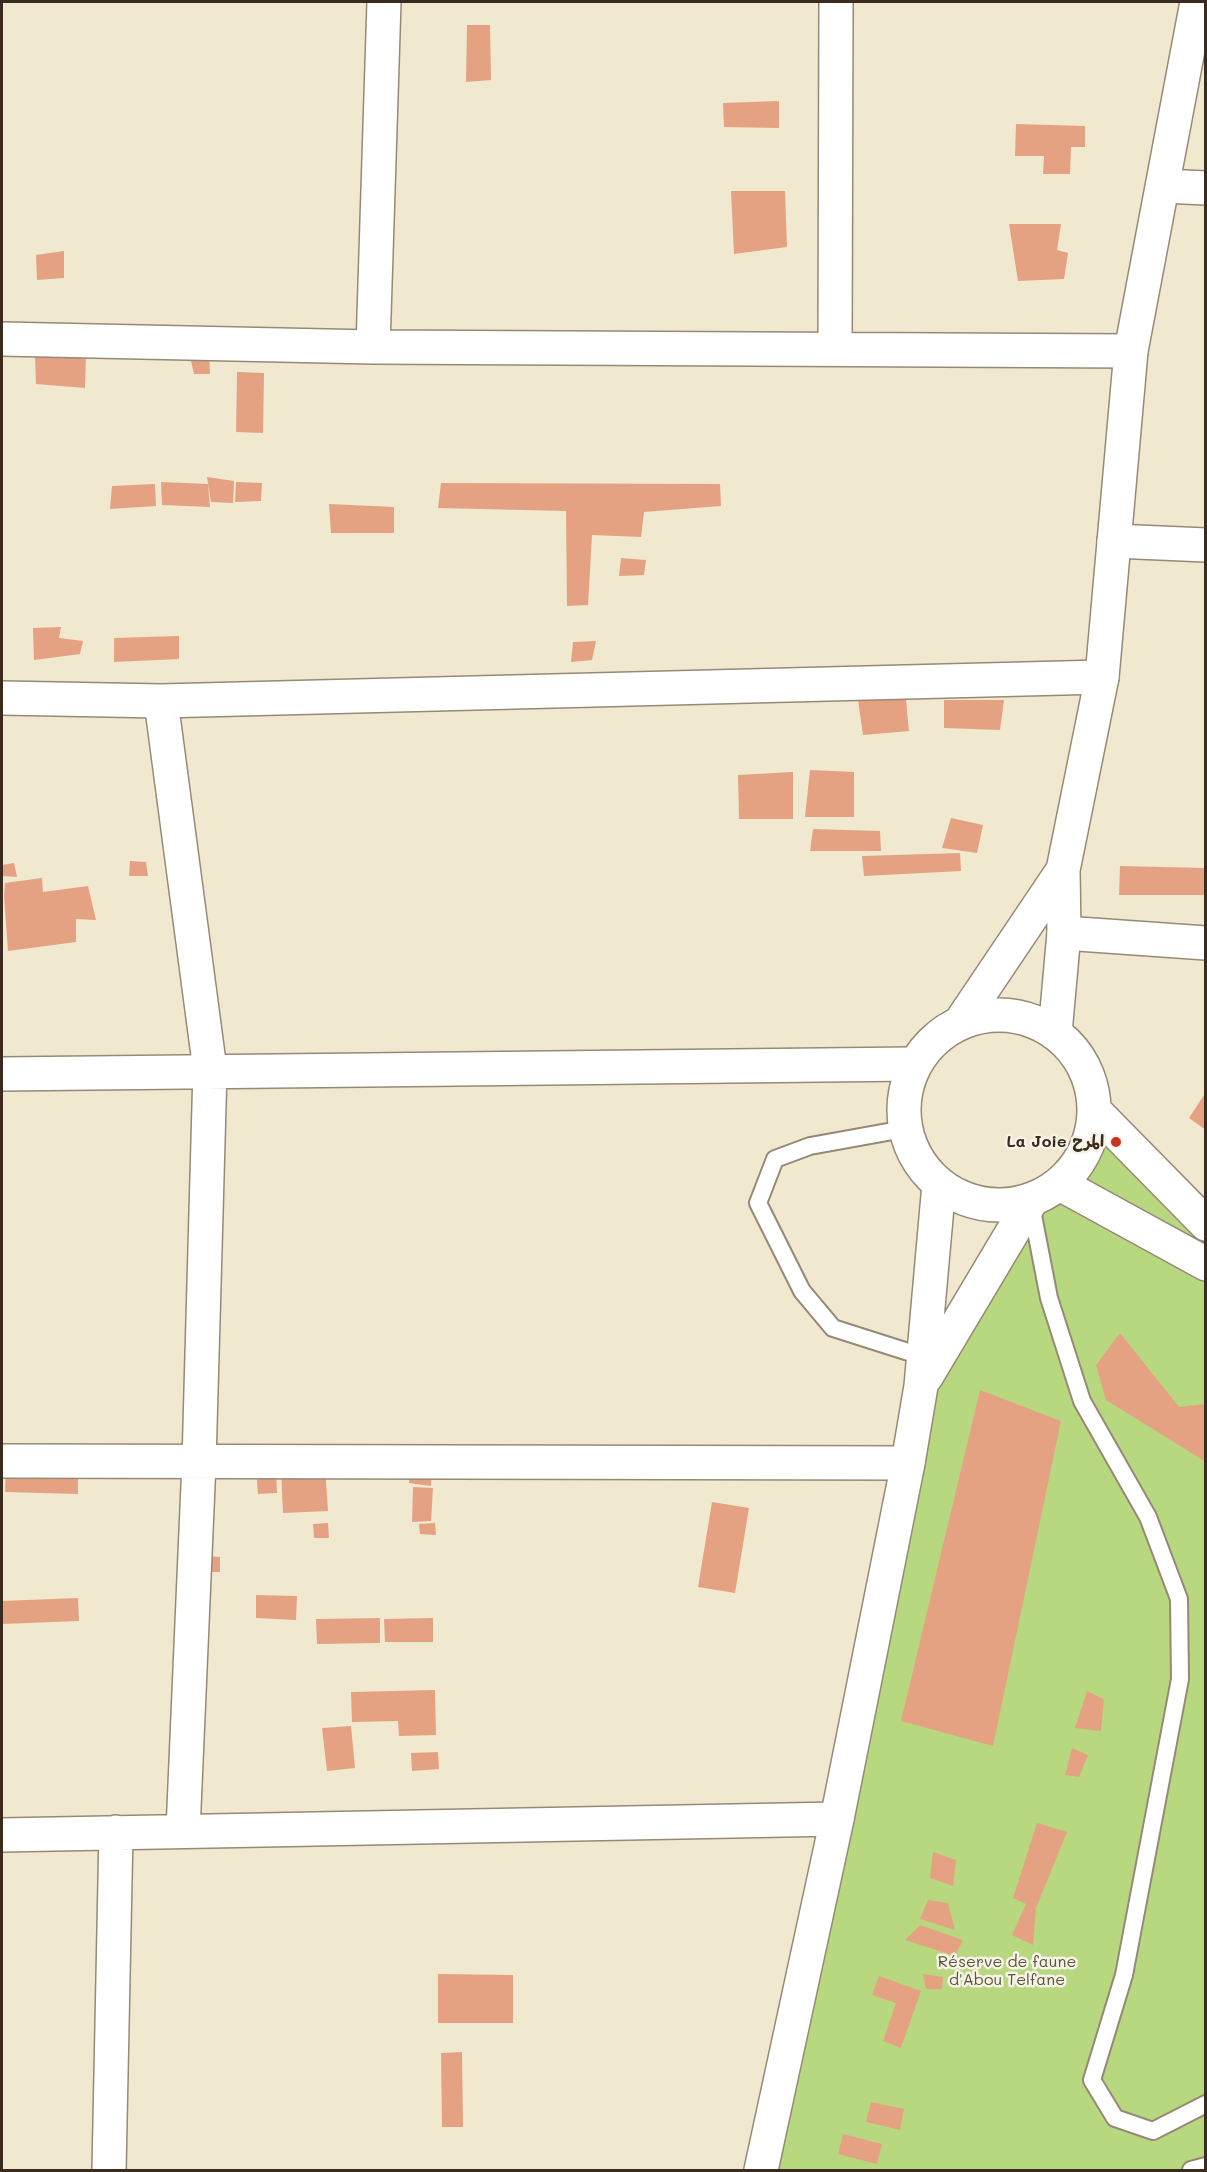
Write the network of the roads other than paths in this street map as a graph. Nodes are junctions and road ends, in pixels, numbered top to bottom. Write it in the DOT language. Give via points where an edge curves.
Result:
graph roads {
  1 [pos="384,2"];
  2 [pos="836,2"];
  3 [pos="1197,2"];
  4 [pos="1163,186"];
  5 [pos="1206,188"];
  6 [pos="2,339"];
  7 [pos="373,347"];
  8 [pos="835,349"];
  9 [pos="1131,351"];
  10 [pos="1114,541"];
  11 [pos="1206,545"];
  12 [pos="1102,677"];
  13 [pos="2,698"];
  14 [pos="161,701"];
  15 [pos="1063,870"];
  16 [pos="1064,933"];
  17 [pos="1206,943"];
  18 [pos="962,1020"];
  19 [pos="1055,1033"];
  20 [pos="914,1064"];
  21 [pos="210,1070"];
  22 [pos="2,1074"];
  23 [pos="1095,1112"];
  24 [pos="904,1129"];
  25 [pos="1060,1184"];
  26 [pos="939,1185"];
  27 [pos="1031,1201"];
  28 [pos="1206,1224"];
  29 [pos="1206,1264"];
  30 [pos="922,1372"];
  31 [pos="2,1461"];
  32 [pos="199,1461"];
  33 [pos="908,1463"];
  34 [pos="837,1819"];
  35 [pos="183,1831"];
  36 [pos="116,1832"];
  37 [pos="2,1834"];
  38 [pos="1206,2104"];
  39 [pos="1206,2166"];
  40 [pos="109,2170"];
  41 [pos="761,2170"];
  42 [pos="1191,2170"];
  1 -- 7 [label="main road"];
  2 -- 8 [label="main road"];
  3 -- 4 [label="main road"];
  4 -- 5 [label="main road"];
  4 -- 9 [label="main road"];
  6 -- 7 [label="main road"];
  7 -- 8 [label="main road"];
  8 -- 9 [label="main road"];
  9 -- 10 [label="main road"];
  10 -- 11 [label="main road"];
  10 -- 12 [label="main road"];
  12 -- 14 [label="main road"];
  12 -- 15 [label="main road"];
  13 -- 14 [label="main road"];
  14 -- 21 [label="main road"];
  15 -- 16 [label="main road"];
  15 -- 18 [label="main road"];
  16 -- 17 [label="main road"];
  16 -- 19 [label="main road"];
  18 -- 19 [label="main road" via="994,1014 1026,1018"];
  18 -- 20 [label="main road" via="934,1038"];
  19 -- 23 [label="main road" via="1077,1054 1090,1081"];
  20 -- 21 [label="main road"];
  20 -- 24 [label="main road" via="903,1095"];
  21 -- 22 [label="main road"];
  21 -- 32 [label="main road"];
  23 -- 25 [label="main road" via="1091,1139 1078,1164"];
  23 -- 28 [label="main road"];
  24 -- 26 [label="main road" via="916,1160"];
  24 -- 30 [label="lane" via="810,1146 775,1159 758,1203 802,1292 833,1328"];
  25 -- 27 [label="main road"];
  25 -- 29 [label="main road"];
  26 -- 27 [label="main road" via="967,1200 1007,1204"];
  26 -- 30 [label="main road"];
  27 -- 30 [label="main road"];
  27 -- 38 [label="lane" via="1049,1298 1082,1401 1148,1517 1179,1599 1180,1679 1124,1975 1092,2080 1115,2118 1152,2131"];
  30 -- 33 [label="main road"];
  31 -- 32 [label="main road"];
  32 -- 33 [label="main road"];
  32 -- 35 [label="main road"];
  33 -- 34 [label="main road"];
  34 -- 35 [label="main road"];
  34 -- 41 [label="main road"];
  35 -- 36 [label="main road"];
  36 -- 37 [label="main road"];
  36 -- 40 [label="main road"];
  39 -- 42 [label="lane"];
}
